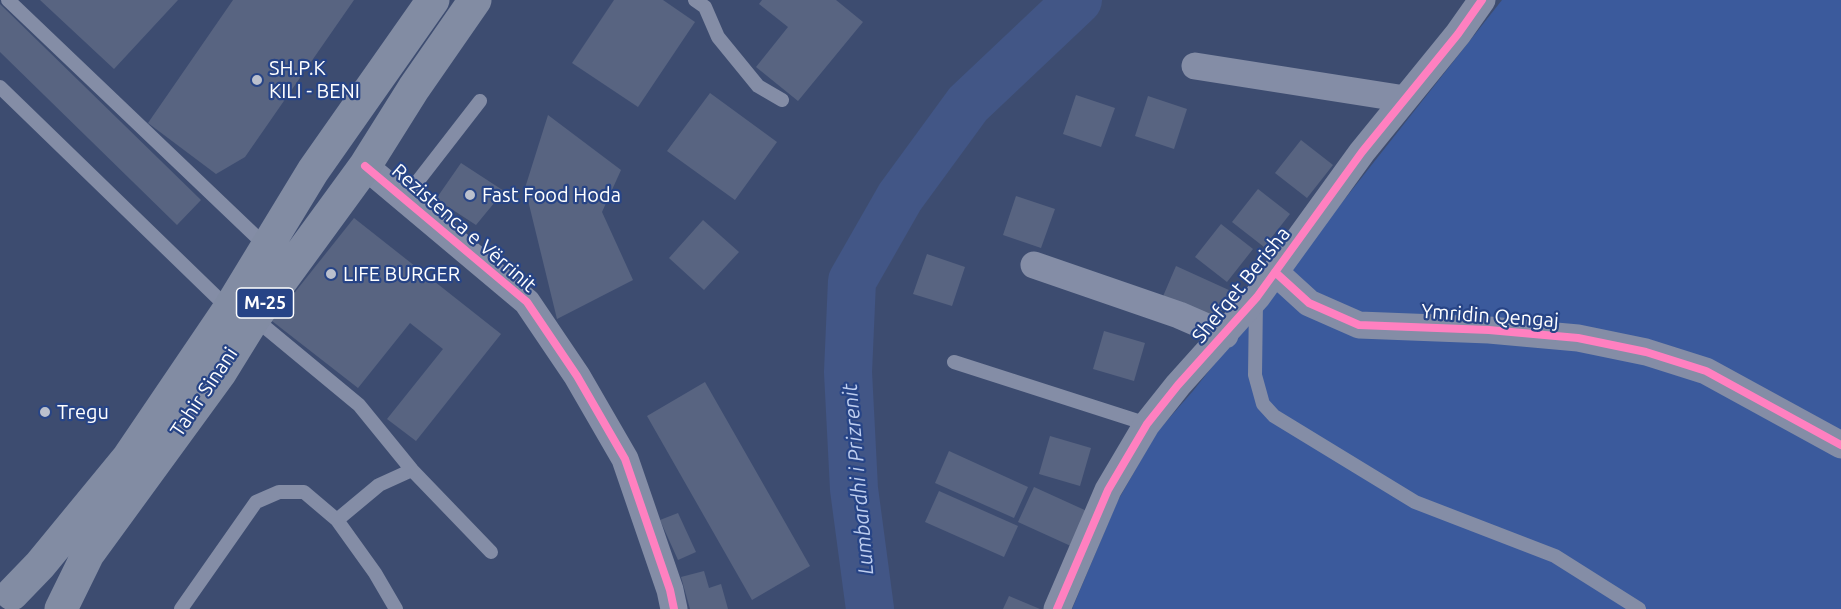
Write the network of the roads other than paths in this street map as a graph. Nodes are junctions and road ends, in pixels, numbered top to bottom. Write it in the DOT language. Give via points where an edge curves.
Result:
graph roads {
  1 [pos="9,0"];
  2 [pos="433,0"];
  3 [pos="475,0"];
  4 [pos="695,0"];
  5 [pos="1482,0"];
  6 [pos="1195,66"];
  7 [pos="0,87"];
  8 [pos="1405,99"];
  9 [pos="782,100"];
  10 [pos="480,101"];
  11 [pos="365,166"];
  12 [pos="404,199"];
  13 [pos="267,247"];
  14 [pos="1034,265"];
  15 [pos="1275,272"];
  16 [pos="1257,297"];
  17 [pos="242,313"];
  18 [pos="1225,335"];
  19 [pos="954,363"];
  20 [pos="1147,424"];
  21 [pos="1841,445"];
  22 [pos="412,470"];
  23 [pos="337,520"];
  24 [pos="491,552"];
  25 [pos="11,597"];
  26 [pos="61,609"];
  27 [pos="181,609"];
  28 [pos="396,609"];
  29 [pos="674,609"];
  30 [pos="1057,609"];
  31 [pos="1639,609"];
  1 -- 13 [label="lane"];
  2 -- 13 [label="main road, Tahir Sinani / M-25" via="313,171"];
  3 -- 11 [label="main road, Tahir Sinani / M-25"];
  4 -- 9 [label="lane" via="705,7 718,37 758,86"];
  5 -- 8 [label="street, Shefqet Berisha"];
  6 -- 8 [label="street"];
  7 -- 17 [label="lane"];
  8 -- 15 [label="street, Shefqet Berisha"];
  10 -- 12 [label="lane"];
  11 -- 12 [label="street, Rezistenca e Vërrinit"];
  11 -- 17 [label="main road, Tahir Sinani / M-25"];
  12 -- 29 [label="street, Rezistenca e Vërrinit" via="527,302 577,376 625,459"];
  13 -- 17 [label="main road, Tahir Sinani / M-25"];
  14 -- 18 [label="street"];
  15 -- 16 [label="street, Shefqet Berisha"];
  15 -- 21 [label="street, Ymridin Qengaj" via="1309,303 1359,325 1578,338 1646,352 1706,371"];
  16 -- 18 [label="street, Shefqet Berisha"];
  16 -- 31 [label="lane" via="1255,375 1263,404 1274,416 1415,502 1555,556"];
  17 -- 22 [label="lane" via="359,405"];
  17 -- 25 [label="main road, Tahir Sinani / M-25" via="128,458"];
  17 -- 26 [label="main road, Tahir Sinani / M-25" via="220,373 88,554"];
  18 -- 20 [label="street, Shefqet Berisha" via="1178,384"];
  19 -- 20 [label="lane"];
  20 -- 30 [label="street, Shefqet Berisha" via="1108,490"];
  22 -- 23 [label="lane" via="379,485"];
  22 -- 24 [label="lane"];
  23 -- 27 [label="lane" via="304,492 279,492 256,502"];
  23 -- 28 [label="lane"];
}
